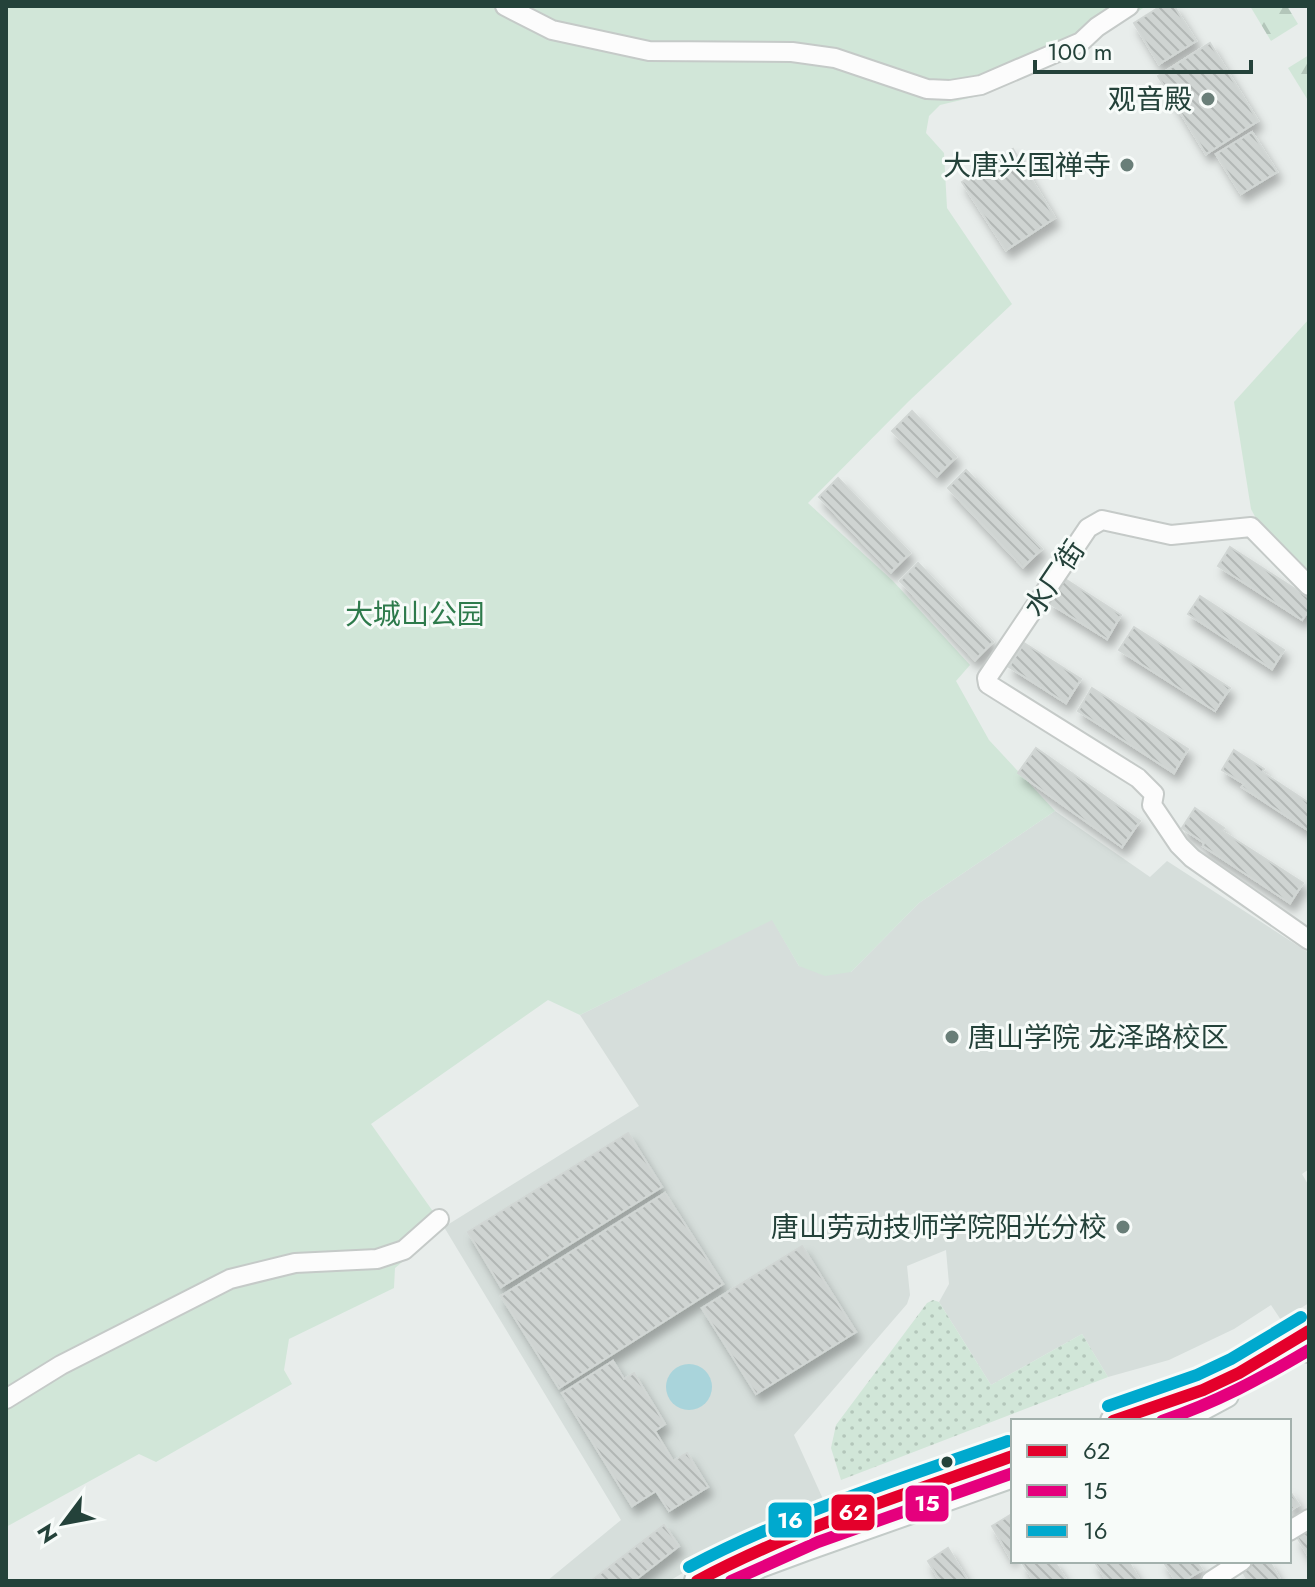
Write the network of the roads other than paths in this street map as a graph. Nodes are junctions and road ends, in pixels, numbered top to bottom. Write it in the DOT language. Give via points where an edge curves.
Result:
graph roads {
  1 [pos="505,6"];
  2 [pos="1129,6"];
  3 [pos="1309,586"];
  4 [pos="1309,940"];
  5 [pos="439,1219"];
  6 [pos="1307,1343"];
  7 [pos="6,1399"];
  8 [pos="1119,1419"];
  9 [pos="1172,1419"];
  10 [pos="1011,1457"];
  11 [pos="1011,1476"];
  12 [pos="1309,1519"];
  13 [pos="1291,1530"];
  14 [pos="1239,1563"];
  15 [pos="697,1581"];
  16 [pos="731,1581"];
  17 [pos="1211,1581"];
  1 -- 2 [label="street" via="552,30 649,51 792,52 835,58 927,89 950,90 981,85 1081,42"];
  3 -- 4 [label="street, 水厂街" via="1251,527 1171,535 1102,520 1088,528 987,678 988,684 1138,778 1154,794 1152,805 1192,858"];
  5 -- 7 [label="street" via="404,1250 377,1259 295,1263 230,1279"];
  6 -- 8 [label="main road" via="1203,1390"];
  6 -- 9 [label="main road" via="1238,1389"];
  10 -- 15 [label="main road" via="796,1533"];
  11 -- 16 [label="main road" via="783,1556"];
  12 -- 13 [label="street"];
  14 -- 17 [label="street"];
}
